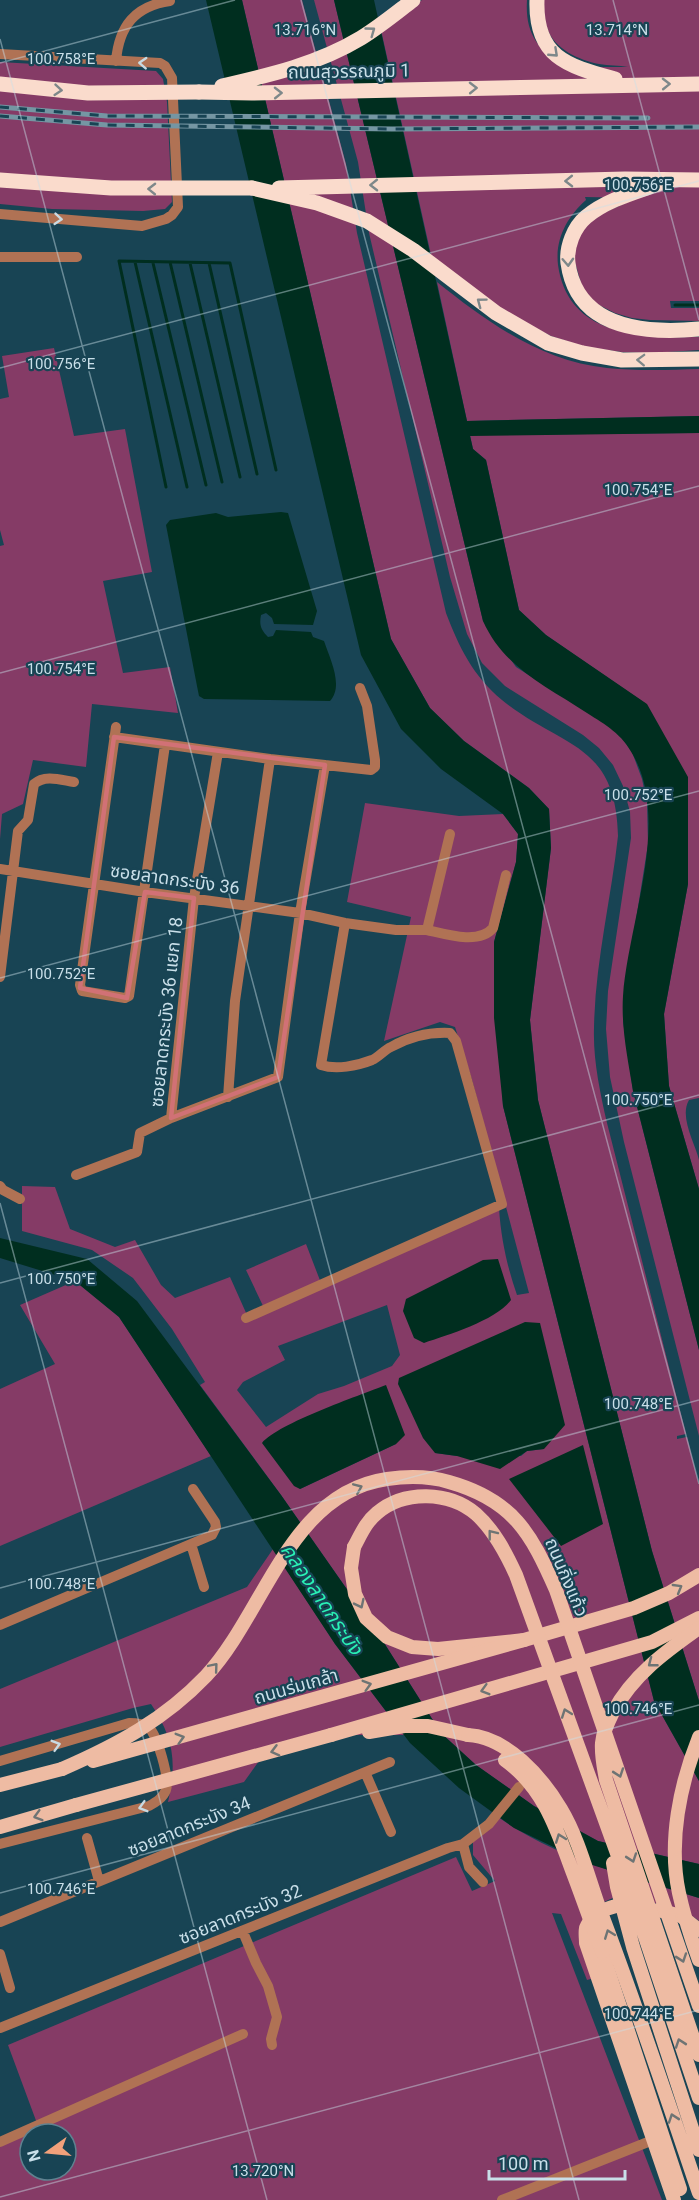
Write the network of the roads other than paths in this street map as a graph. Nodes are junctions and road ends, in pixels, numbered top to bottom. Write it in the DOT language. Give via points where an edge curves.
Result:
graph roads {
  1 [pos="413,0"];
  2 [pos="537,0"];
  3 [pos="170,1"];
  4 [pos="0,54"];
  5 [pos="116,61"];
  6 [pos="0,84"];
  7 [pos="699,84"];
  8 [pos="634,85"];
  9 [pos="199,92"];
  10 [pos="0,180"];
  11 [pos="669,180"];
  12 [pos="699,180"];
  13 [pos="252,188"];
  14 [pos="0,214"];
  15 [pos="0,257"];
  16 [pos="77,257"];
  17 [pos="699,329"];
  18 [pos="696,358"];
  19 [pos="360,688"];
  20 [pos="165,745"];
  21 [pos="218,752"];
  22 [pos="270,759"];
  23 [pos="326,765"];
  24 [pos="74,782"];
  25 [pos="450,834"];
  26 [pos="0,869"];
  27 [pos="14,871"];
  28 [pos="506,875"];
  29 [pos="93,884"];
  30 [pos="145,892"];
  31 [pos="194,898"];
  32 [pos="248,906"];
  33 [pos="300,913"];
  34 [pos="345,923"];
  35 [pos="427,930"];
  36 [pos="2,936"];
  37 [pos="0,977"];
  38 [pos="228,1097"];
  39 [pos="171,1118"];
  40 [pos="76,1175"];
  41 [pos="0,1186"];
  42 [pos="20,1199"];
  43 [pos="246,1318"];
  44 [pos="194,1489"];
  45 [pos="191,1544"];
  46 [pos="699,1575"];
  47 [pos="204,1587"];
  48 [pos="699,1618"];
  49 [pos="0,1625"];
  50 [pos="699,1628"];
  51 [pos="524,1640"];
  52 [pos="331,1735"];
  53 [pos="468,1735"];
  54 [pos="699,1737"];
  55 [pos="0,1761"];
  56 [pos="390,1762"];
  57 [pos="62,1769"];
  58 [pos="364,1772"];
  59 [pos="0,1785"];
  60 [pos="519,1787"];
  61 [pos="0,1827"];
  62 [pos="606,1828"];
  63 [pos="391,1832"];
  64 [pos="87,1838"];
  65 [pos="0,1844"];
  66 [pos="463,1844"];
  67 [pos="99,1881"];
  68 [pos="483,1882"];
  69 [pos="0,1922"];
  70 [pos="699,1930"];
  71 [pos="243,1932"];
  72 [pos="0,1954"];
  73 [pos="699,1960"];
  74 [pos="10,1988"];
  75 [pos="699,2006"];
  76 [pos="0,2028"];
  77 [pos="243,2034"];
  78 [pos="272,2045"];
  79 [pos="699,2055"];
  80 [pos="699,2098"];
  81 [pos="653,2140"];
  82 [pos="0,2142"];
  83 [pos="699,2150"];
  84 [pos="699,2193"];
  85 [pos="502,2200"];
  86 [pos="674,2200"];
  87 [pos="683,2200"];
  9 -- 1 [label="highway, one-way" via="304,65 336,52"];
  2 -- 8 [label="highway, one-way" via="540,31 547,47 564,62"];
  3 -- 5 [label="street" via="146,7 128,24 117,44"];
  4 -- 5 [label="street"];
  14 -- 5 [label="street, one-way" via="142,226 172,215 178,207 172,78 160,63"];
  6 -- 9 [label="highway, ถนนสุวรรณภูมิ 1, one-way, bridge" via="87,93"];
  8 -- 7 [label="highway, ถนนสุวรรณภูมิ 1, one-way"];
  9 -- 8 [label="highway, ถนนสุวรรณภูมิ 1, one-way"];
  13 -- 10 [label="highway, one-way, bridge" via="111,188"];
  11 -- 12 [label="highway"];
  11 -- 13 [label="highway, one-way"];
  11 -- 17 [label="highway, one-way" via="603,206 585,218 573,233 567,256 570,277 592,311 611,321 630,326"];
  18 -- 13 [label="highway, one-way" via="622,360 548,343 496,313 413,250 367,221 317,203"];
  15 -- 16 [label="street"];
  19 -- 23 [label="street" via="367,706 375,767 363,770"];
  20 -- 21 [label="street"];
  20 -- 29 [label="street" via="115,732"];
  20 -- 30 [label="street"];
  21 -- 22 [label="street"];
  21 -- 31 [label="street, ซอยลาดกระบัง 36 แยก 18"];
  22 -- 23 [label="street"];
  22 -- 32 [label="street"];
  23 -- 33 [label="street"];
  24 -- 27 [label="street" via="50,778 34,784 28,820 18,831"];
  25 -- 35 [label="street"];
  26 -- 27 [label="street, ซอยลาดกระบัง 36"];
  27 -- 29 [label="street, ซอยลาดกระบัง 36"];
  27 -- 36 [label="street"];
  28 -- 35 [label="street, ซอยลาดกระบัง 36" via="489,933 476,937"];
  29 -- 30 [label="street, ซอยลาดกระบัง 36"];
  29 -- 30 [label="street" via="80,988 125,998 129,996"];
  30 -- 31 [label="street, ซอยลาดกระบัง 36"];
  31 -- 32 [label="street, ซอยลาดกระบัง 36"];
  31 -- 39 [label="street, ซอยลาดกระบัง 36 แยก 18"];
  32 -- 33 [label="street, ซอยลาดกระบัง 36"];
  32 -- 38 [label="street"];
  33 -- 34 [label="street, ซอยลาดกระบัง 36"];
  33 -- 38 [label="street" via="278,1077"];
  34 -- 35 [label="street, ซอยลาดกระบัง 36" via="408,932"];
  34 -- 43 [label="street" via="321,1065 331,1069 373,1060 412,1038 450,1033 456,1041 502,1203"];
  36 -- 37 [label="street"];
  38 -- 39 [label="street"];
  39 -- 40 [label="street, ซอยลาดกระบัง 36 แยก 18" via="140,1134 137,1152"];
  41 -- 42 [label="street"];
  44 -- 45 [label="street" via="216,1527 212,1535"];
  45 -- 47 [label="street"];
  45 -- 49 [label="street"];
  51 -- 46 [label="main road, ถนนร่มเกล้า, one-way, bridge" via="634,1608"];
  48 -- 52 [label="main road, one-way, bridge" via="652,1642"];
  50 -- 79 [label="main road, one-way, bridge" via="632,1682 605,1728 602,1743 606,1780"];
  57 -- 51 [label="main road, ถนนร่มเกล้า, one-way, bridge"];
  62 -- 51 [label="main road, one-way, bridge" via="516,1575 491,1531 475,1513 436,1496 396,1503 378,1512 365,1526 354,1547 351,1568 355,1594 366,1618 387,1637 412,1647 438,1649"];
  52 -- 53 [label="main road" via="428,1726"];
  52 -- 61 [label="main road, one-way, bridge"];
  84 -- 53 [label="main road, one-way, bridge" via="566,1819 544,1785 521,1761 487,1739"];
  87 -- 53 [label="main road, one-way, bridge" via="602,1952 554,1822 543,1800 513,1765"];
  54 -- 73 [label="main road, bridge" via="687,1766 676,1849 678,1891"];
  55 -- 65 [label="street, one-way" via="129,1723 146,1725 153,1732 166,1775 165,1794 148,1806"];
  56 -- 58 [label="street, ซอยลาดกระบัง 34"];
  57 -- 59 [label="main road, ถนนร่มเกล้า"];
  57 -- 75 [label="main road, ถนนกิ่งแก้ว, one-way, bridge" via="134,1735 181,1701 228,1650 293,1542 330,1502 355,1488 402,1477 434,1478 483,1494 509,1511 530,1537 556,1590"];
  58 -- 63 [label="street"];
  58 -- 67 [label="street, ซอยลาดกระบัง 34"];
  60 -- 66 [label="street, ซอยลาดกระบัง 32" via="489,1824"];
  80 -- 62 [label="main road, one-way, bridge"];
  62 -- 83 [label="main road, bridge" via="633,1947"];
  64 -- 67 [label="street"];
  66 -- 68 [label="street" via="469,1867"];
  66 -- 71 [label="street, ซอยลาดกระบัง 32"];
  67 -- 69 [label="street, ซอยลาดกระบัง 34"];
  70 -- 81 [label="main road" via="681,1916 624,1904 609,1907 586,1928 586,1943"];
  71 -- 76 [label="street, ซอยลาดกระบัง 32"];
  71 -- 78 [label="street" via="268,1986 277,2017"];
  72 -- 74 [label="street"];
  77 -- 82 [label="street"];
  81 -- 85 [label="street"];
  81 -- 86 [label="main road"];
}
